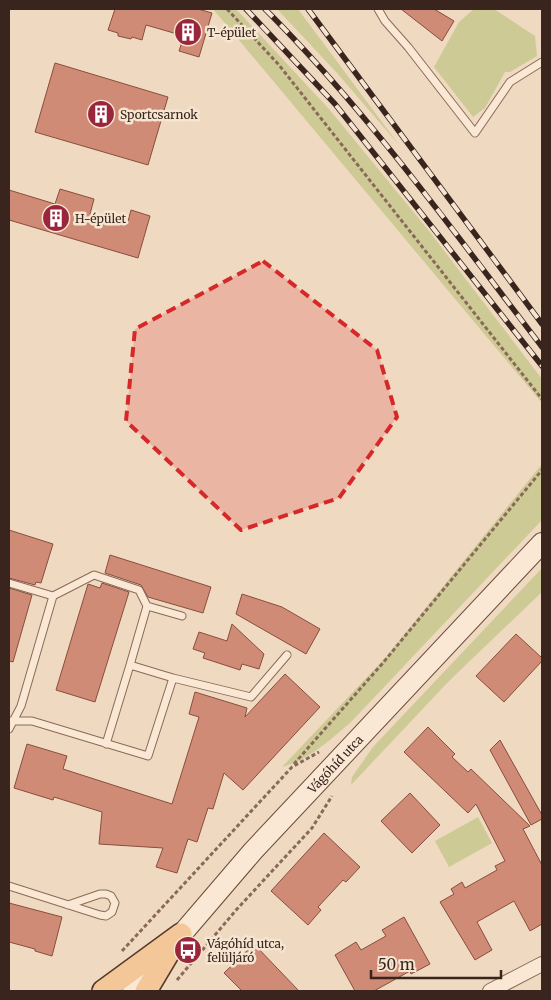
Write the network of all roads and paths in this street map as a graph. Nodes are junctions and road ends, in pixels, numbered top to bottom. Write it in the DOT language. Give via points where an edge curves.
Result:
graph roads {
  1 [pos="227,9"];
  2 [pos="378,9"];
  3 [pos="542,62"];
  4 [pos="542,399"];
  5 [pos="542,470"];
  6 [pos="542,543"];
  7 [pos="9,583"];
  8 [pos="53,596"];
  9 [pos="147,606"];
  10 [pos="182,616"];
  11 [pos="287,655"];
  12 [pos="130,665"];
  13 [pos="173,678"];
  14 [pos="11,721"];
  15 [pos="9,729"];
  16 [pos="106,744"];
  17 [pos="326,748"];
  18 [pos="292,766"];
  19 [pos="312,828"];
  20 [pos="9,886"];
  21 [pos="68,905"];
  22 [pos="181,934"];
  23 [pos="119,955"];
  24 [pos="542,964"];
  25 [pos="173,984"];
  26 [pos="103,991"];
  27 [pos="132,991"];
  28 [pos="146,991"];
  29 [pos="490,991"];
  1 -- 4 [label="path" via="279,65"];
  2 -- 3 [label="lane" via="475,133 510,82"];
  5 -- 18 [label="path" via="382,664"];
  6 -- 22 [label="main road, Vágóhíd utca" via="253,851"];
  7 -- 8 [label="lane"];
  8 -- 9 [label="lane" via="94,576 139,590"];
  8 -- 14 [label="lane" via="21,706"];
  9 -- 10 [label="lane"];
  9 -- 12 [label="lane"];
  11 -- 13 [label="lane" via="251,697"];
  12 -- 13 [label="lane"];
  12 -- 16 [label="lane"];
  13 -- 16 [label="lane" via="148,756"];
  14 -- 15 [label="lane"];
  14 -- 16 [label="lane" via="32,721"];
  17 -- 18 [label="path"];
  18 -- 23 [label="path"];
  19 -- 25 [label="path"];
  20 -- 21 [label="lane"];
  21 -- 21 [label="lane" via="102,916 110,914 115,906 111,896 104,893"];
  22 -- 26 [label="main road"];
  22 -- 27 [label="main road, Vágóhíd utca"];
  22 -- 28 [label="main road"];
  24 -- 29 [label="street"];
}
